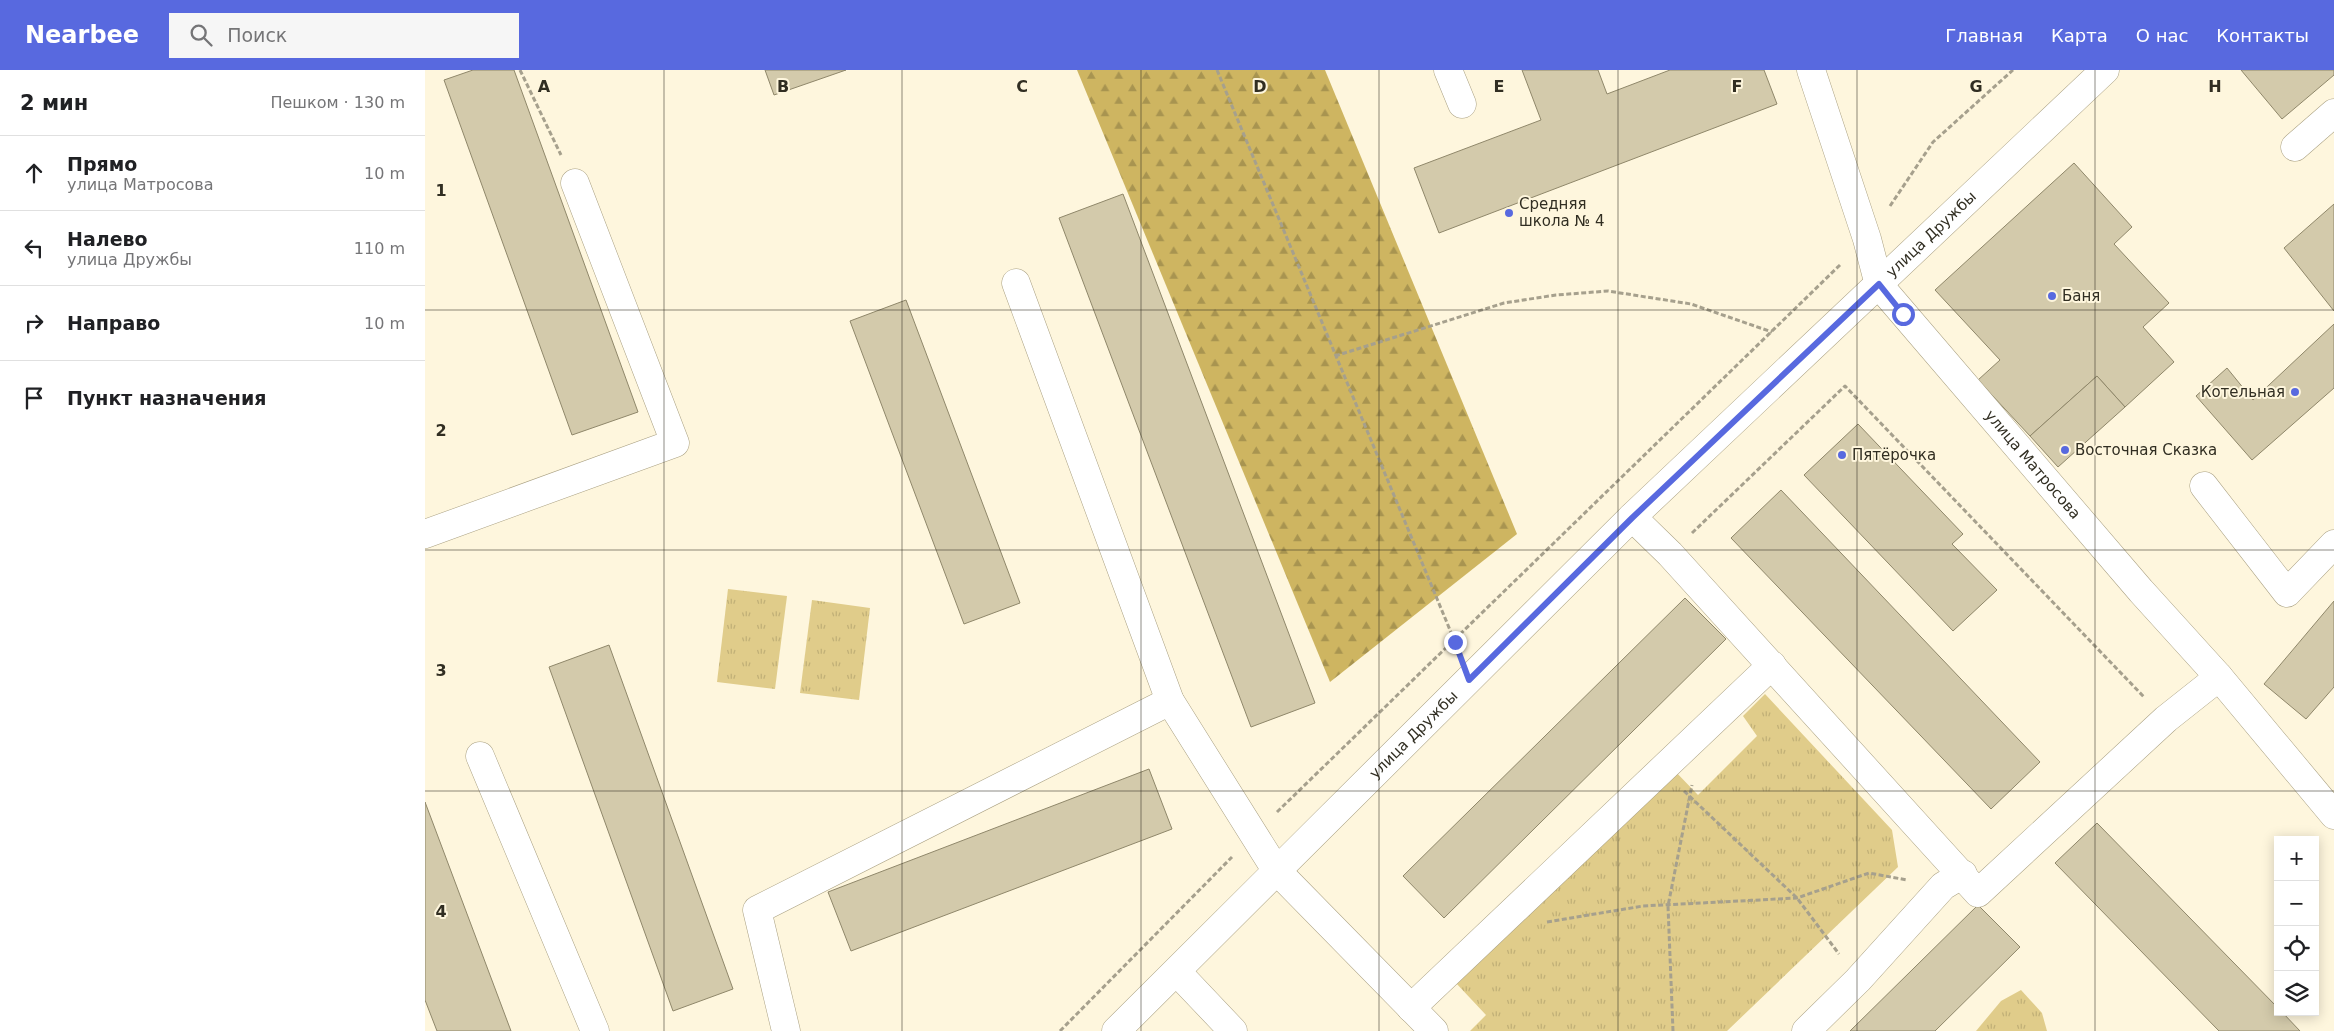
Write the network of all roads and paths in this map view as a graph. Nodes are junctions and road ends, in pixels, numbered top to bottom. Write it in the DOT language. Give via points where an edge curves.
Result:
graph roads {
  1 [pos="520,70"];
  2 [pos="1217,70"];
  3 [pos="1448,70"];
  4 [pos="1811,70"];
  5 [pos="2013,70"];
  6 [pos="2105,70"];
  7 [pos="1462,104"];
  8 [pos="2334,113"];
  9 [pos="2295,147"];
  10 [pos="575,183"];
  11 [pos="1867,239"];
  12 [pos="1016,283"];
  13 [pos="1879,284"];
  14 [pos="1772,332"];
  15 [pos="1335,356"];
  16 [pos="2204,486"];
  17 [pos="1632,518"];
  18 [pos="425,534"];
  19 [pos="2334,544"];
  20 [pos="1670,554"];
  21 [pos="1455,642"];
  22 [pos="1772,665"];
  23 [pos="2219,676"];
  24 [pos="1469,680"];
  25 [pos="1170,701"];
  26 [pos="2165,719"];
  27 [pos="1695,739"];
  28 [pos="480,756"];
  29 [pos="1659,773"];
  30 [pos="1691,797"];
  31 [pos="2334,815"];
  32 [pos="1253,835"];
  33 [pos="1276,870"];
  34 [pos="1953,880"];
  35 [pos="1797,898"];
  36 [pos="1669,906"];
  37 [pos="1538,924"];
  38 [pos="1177,972"];
  39 [pos="1858,980"];
  40 [pos="1411,1008"];
  41 [pos="595,1031"];
  42 [pos="786,1031"];
  43 [pos="1061,1031"];
  44 [pos="1116,1031"];
  45 [pos="1233,1031"];
  46 [pos="1434,1031"];
  47 [pos="1673,1031"];
  48 [pos="1806,1031"];
  1 -- 10 [label="path"];
  2 -- 15 [label="path"];
  3 -- 7 [label="street"];
  4 -- 11 [label="street, улица Матросова"];
  5 -- 11 [label="path" via="1933,142"];
  6 -- 13 [label="street, улица Дружбы"];
  8 -- 9 [label="street"];
  10 -- 18 [label="street" via="675,443"];
  11 -- 13 [label="street, улица Матросова"];
  11 -- 14 [label="path"];
  12 -- 25 [label="street"];
  13 -- 17 [label="street, улица Дружбы"];
  13 -- 23 [label="street, улица Матросова" via="2141,592"];
  14 -- 15 [label="path" via="1691,304 1608,291 1556,294 1504,304"];
  14 -- 21 [label="path"];
  15 -- 21 [label="path"];
  16 -- 19 [label="street" via="2287,593"];
  17 -- 20 [label="street"];
  17 -- 24 [label="street, улица Дружбы"];
  20 -- 22 [label="street"];
  20 -- 26 [label="path" via="1845,386"];
  21 -- 24 [label="path"];
  21 -- 32 [label="path"];
  22 -- 27 [label="street"];
  22 -- 34 [label="street"];
  23 -- 26 [label="street"];
  23 -- 31 [label="street, улица Матросова"];
  24 -- 33 [label="street, улица Дружбы"];
  25 -- 32 [label="street"];
  25 -- 42 [label="street" via="757,910"];
  26 -- 34 [label="street" via="1978,893"];
  27 -- 29 [label="street"];
  27 -- 30 [label="path"];
  28 -- 41 [label="street"];
  29 -- 30 [label="path"];
  29 -- 40 [label="street"];
  30 -- 35 [label="path"];
  30 -- 36 [label="path"];
  32 -- 33 [label="street"];
  32 -- 43 [label="path"];
  33 -- 38 [label="street, улица Дружбы"];
  33 -- 40 [label="street"];
  34 -- 35 [label="path" via="1869,873"];
  34 -- 39 [label="street"];
  35 -- 36 [label="path"];
  35 -- 39 [label="path"];
  36 -- 37 [label="path" via="1643,906"];
  36 -- 47 [label="path"];
  38 -- 44 [label="street, улица Дружбы"];
  38 -- 45 [label="street"];
  39 -- 48 [label="street"];
  40 -- 46 [label="street"];
}
